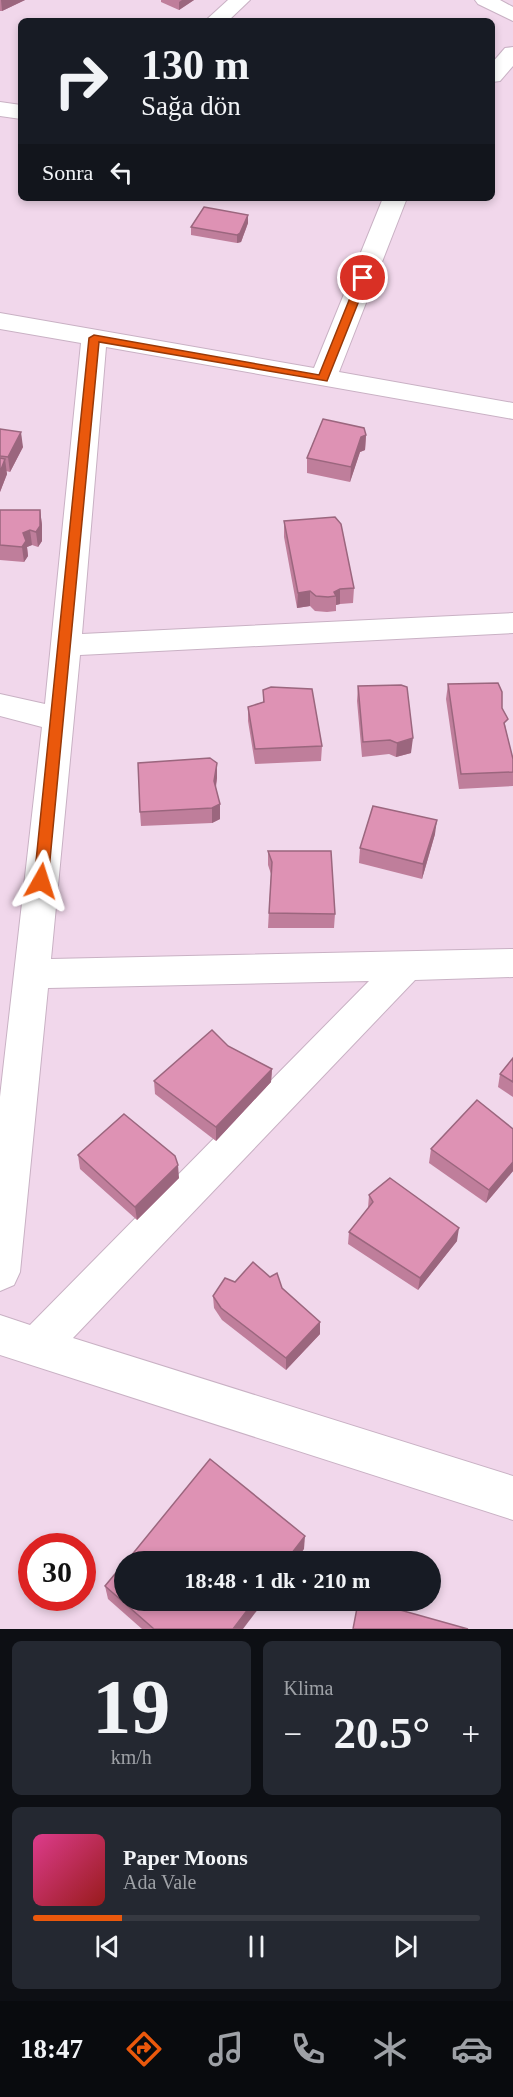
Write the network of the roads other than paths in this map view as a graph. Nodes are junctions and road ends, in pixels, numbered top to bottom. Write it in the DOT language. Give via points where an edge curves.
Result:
graph roads {
  1 [pos="240,0"];
  2 [pos="485,0"];
  3 [pos="513,15"];
  4 [pos="219,18"];
  5 [pos="513,53"];
  6 [pos="495,72"];
  7 [pos="0,109"];
  8 [pos="18,112"];
  9 [pos="394,201"];
  10 [pos="0,321"];
  11 [pos="94,338"];
  12 [pos="323,379"];
  13 [pos="513,411"];
  14 [pos="513,623"];
  15 [pos="66,645"];
  16 [pos="0,705"];
  17 [pos="59,719"];
  18 [pos="513,963"];
  19 [pos="405,966"];
  20 [pos="31,974"];
  21 [pos="0,1272"];
  22 [pos="18,1341"];
  23 [pos="513,1498"];
  1 -- 4 [label="street"];
  2 -- 3 [label="street"];
  5 -- 6 [label="street"];
  7 -- 8 [label="street"];
  9 -- 12 [label="street"];
  10 -- 11 [label="street"];
  11 -- 12 [label="street"];
  11 -- 15 [label="street"];
  12 -- 13 [label="street"];
  14 -- 15 [label="street"];
  15 -- 17 [label="street"];
  16 -- 17 [label="street"];
  17 -- 20 [label="street"];
  18 -- 19 [label="street"];
  19 -- 20 [label="street"];
  19 -- 22 [label="street"];
  20 -- 21 [label="street"];
  22 -- 23 [label="street"];
}
